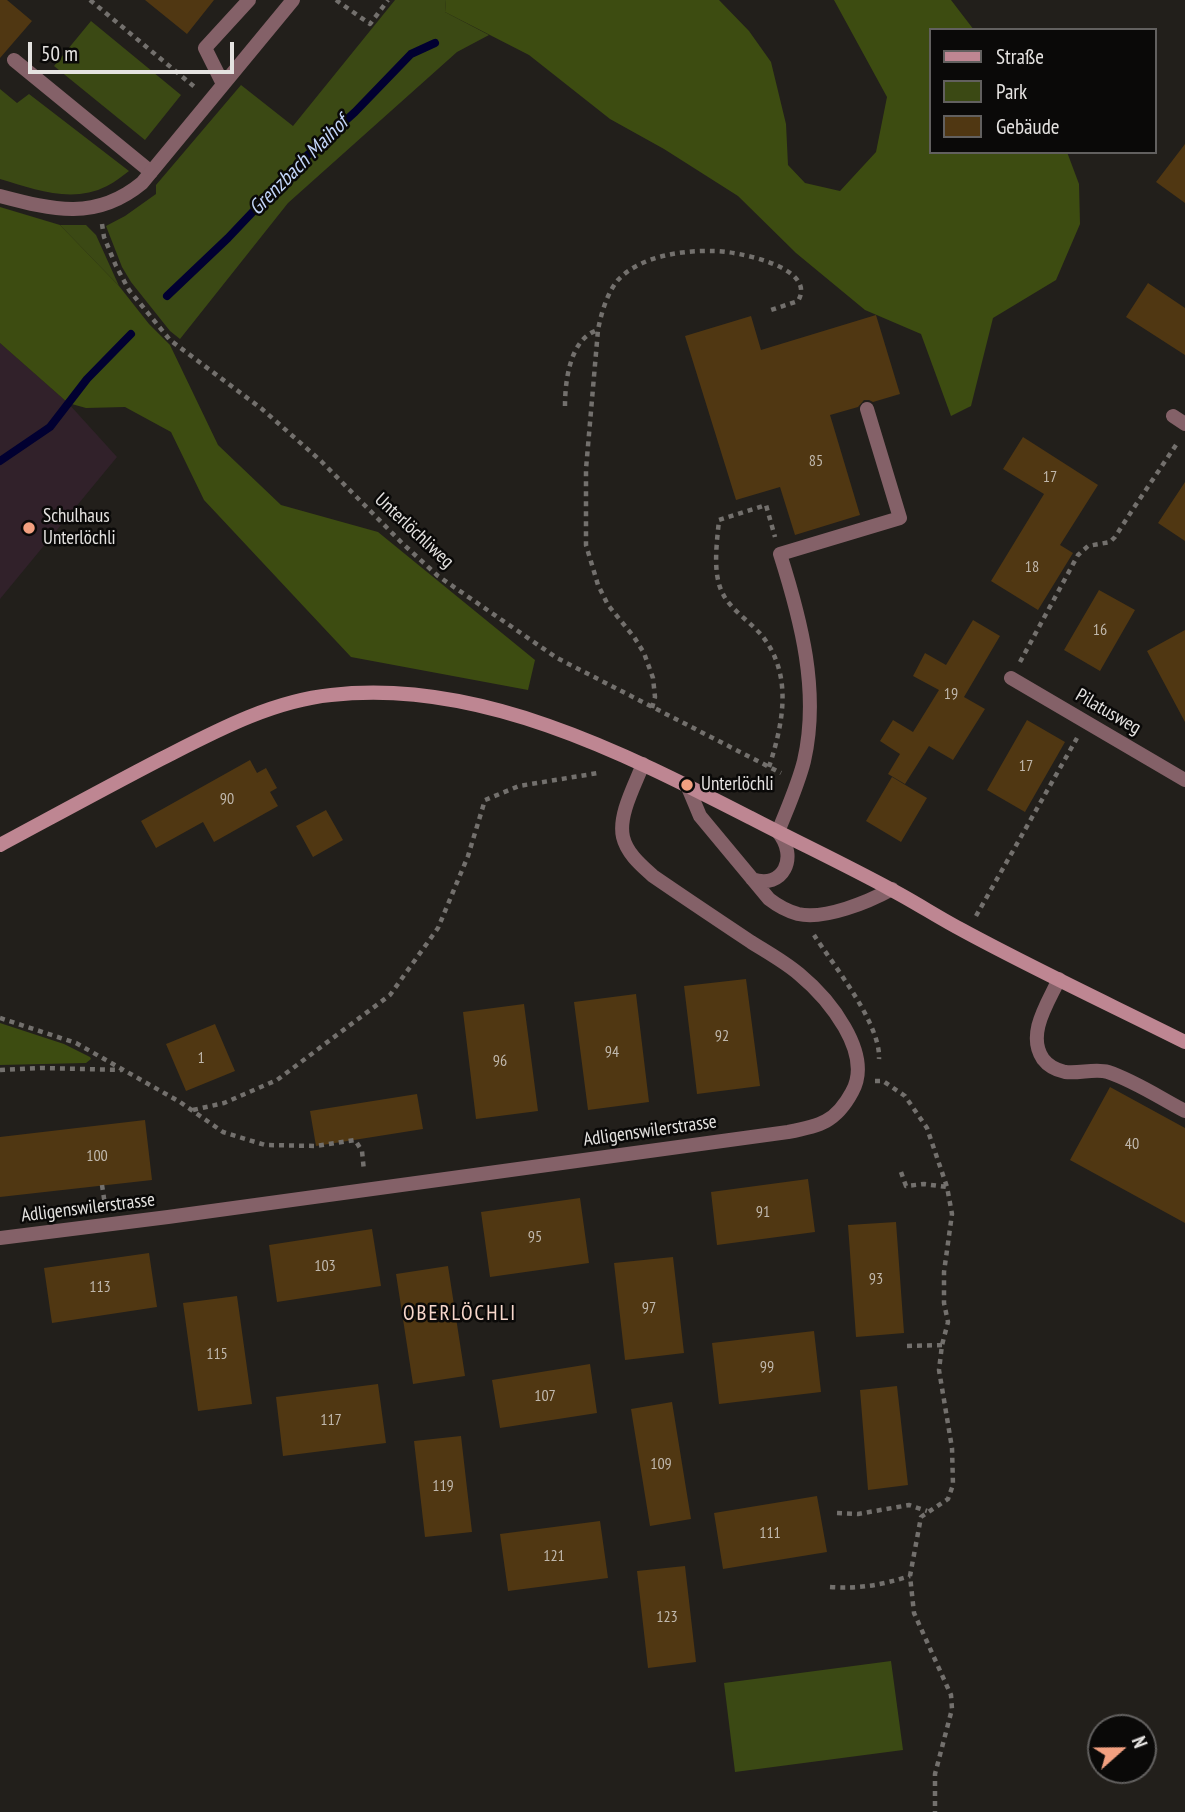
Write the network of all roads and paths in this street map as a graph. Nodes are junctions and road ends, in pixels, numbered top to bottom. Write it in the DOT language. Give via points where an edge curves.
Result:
graph roads {
  1 [pos="90,0"];
  2 [pos="249,0"];
  3 [pos="293,0"];
  4 [pos="336,0"];
  5 [pos="388,0"];
  6 [pos="14,60"];
  7 [pos="223,84"];
  8 [pos="209,100"];
  9 [pos="151,172"];
  10 [pos="0,196"];
  11 [pos="97,207"];
  12 [pos="768,311"];
  13 [pos="598,330"];
  14 [pos="565,406"];
  15 [pos="867,409"];
  16 [pos="1185,433"];
  17 [pos="780,554"];
  18 [pos="1011,678"];
  19 [pos="652,708"];
  20 [pos="1087,722"];
  21 [pos="643,764"];
  22 [pos="769,767"];
  23 [pos="598,773"];
  24 [pos="1185,779"];
  25 [pos="798,781"];
  26 [pos="687,785"];
  27 [pos="778,832"];
  28 [pos="0,845"];
  29 [pos="752,879"];
  30 [pos="892,889"];
  31 [pos="978,913"];
  32 [pos="1059,979"];
  33 [pos="0,1018"];
  34 [pos="1185,1042"];
  35 [pos="0,1070"];
  36 [pos="124,1070"];
  37 [pos="878,1081"];
  38 [pos="193,1110"];
  39 [pos="1185,1111"];
  40 [pos="901,1172"];
  41 [pos="947,1187"];
  42 [pos="367,1189"];
  43 [pos="0,1238"];
  44 [pos="942,1345"];
  45 [pos="907,1346"];
  46 [pos="928,1511"];
  47 [pos="837,1513"];
  48 [pos="910,1576"];
  49 [pos="830,1587"];
  50 [pos="935,1812"];
  1 -- 8 [label="path"];
  2 -- 7 [label="street" via="205,48"];
  3 -- 7 [label="street"];
  4 -- 5 [label="path" via="370,24"];
  6 -- 9 [label="street"];
  7 -- 8 [label="street"];
  8 -- 9 [label="street"];
  9 -- 11 [label="street" via="130,193"];
  10 -- 11 [label="street" via="44,208"];
  11 -- 19 [label="path, Unterlöchliweg" via="116,266 170,340 262,409 438,576 557,658"];
  12 -- 13 [label="path" via="798,301 802,287 791,273 739,253 676,254 648,261 618,280"];
  13 -- 14 [label="path" via="579,343 566,384"];
  13 -- 19 [label="path" via="586,469 586,545 608,605 643,653 653,678"];
  15 -- 17 [label="street" via="900,518"];
  16 -- 18 [label="path" via="1115,537 1088,546 1078,555"];
  17 -- 22 [label="path" via="766,505 719,520 716,559 723,596 764,638 782,685 784,707"];
  17 -- 25 [label="street" via="794,597 809,691 809,728"];
  18 -- 20 [label="street, Pilatusweg"];
  19 -- 22 [label="path, Unterlöchliweg"];
  20 -- 24 [label="street, Pilatusweg"];
  20 -- 31 [label="path"];
  21 -- 26 [label="main road"];
  21 -- 28 [label="main road" via="500,710 422,694 330,695 234,723"];
  21 -- 42 [label="street, Adligenswilerstrasse" via="624,814 623,838 635,859 653,876 798,973 824,997 855,1049 859,1070 841,1110 817,1127 788,1132"];
  22 -- 25 [label="path, Unterlöchliweg"];
  23 -- 38 [label="path" via="519,786 485,800 438,928 390,995 277,1080 224,1103"];
  25 -- 27 [label="street"];
  26 -- 27 [label="main road"];
  26 -- 29 [label="street" via="700,816"];
  27 -- 29 [label="street" via="789,850 783,871 765,881"];
  27 -- 30 [label="main road"];
  29 -- 30 [label="street" via="769,900 800,915 819,915 868,902"];
  30 -- 32 [label="main road"];
  32 -- 34 [label="main road"];
  32 -- 39 [label="street" via="1035,1038 1045,1062 1069,1073 1105,1071"];
  33 -- 36 [label="path" via="76,1043"];
  35 -- 36 [label="path"];
  36 -- 38 [label="path"];
  37 -- 41 [label="path" via="905,1096 927,1128"];
  38 -- 42 [label="path" via="223,1132 265,1144 316,1146 355,1140 362,1151"];
  40 -- 41 [label="path" via="906,1186"];
  41 -- 44 [label="path" via="952,1214 944,1272 948,1322"];
  42 -- 43 [label="street, Adligenswilerstrasse"];
  44 -- 45 [label="path"];
  44 -- 46 [label="path" via="939,1370 953,1485 948,1499"];
  46 -- 47 [label="path" via="909,1505"];
  46 -- 48 [label="path" via="921,1517"];
  48 -- 49 [label="path" via="856,1588"];
  48 -- 50 [label="path" via="914,1614 951,1695 952,1709 936,1774"];
}
